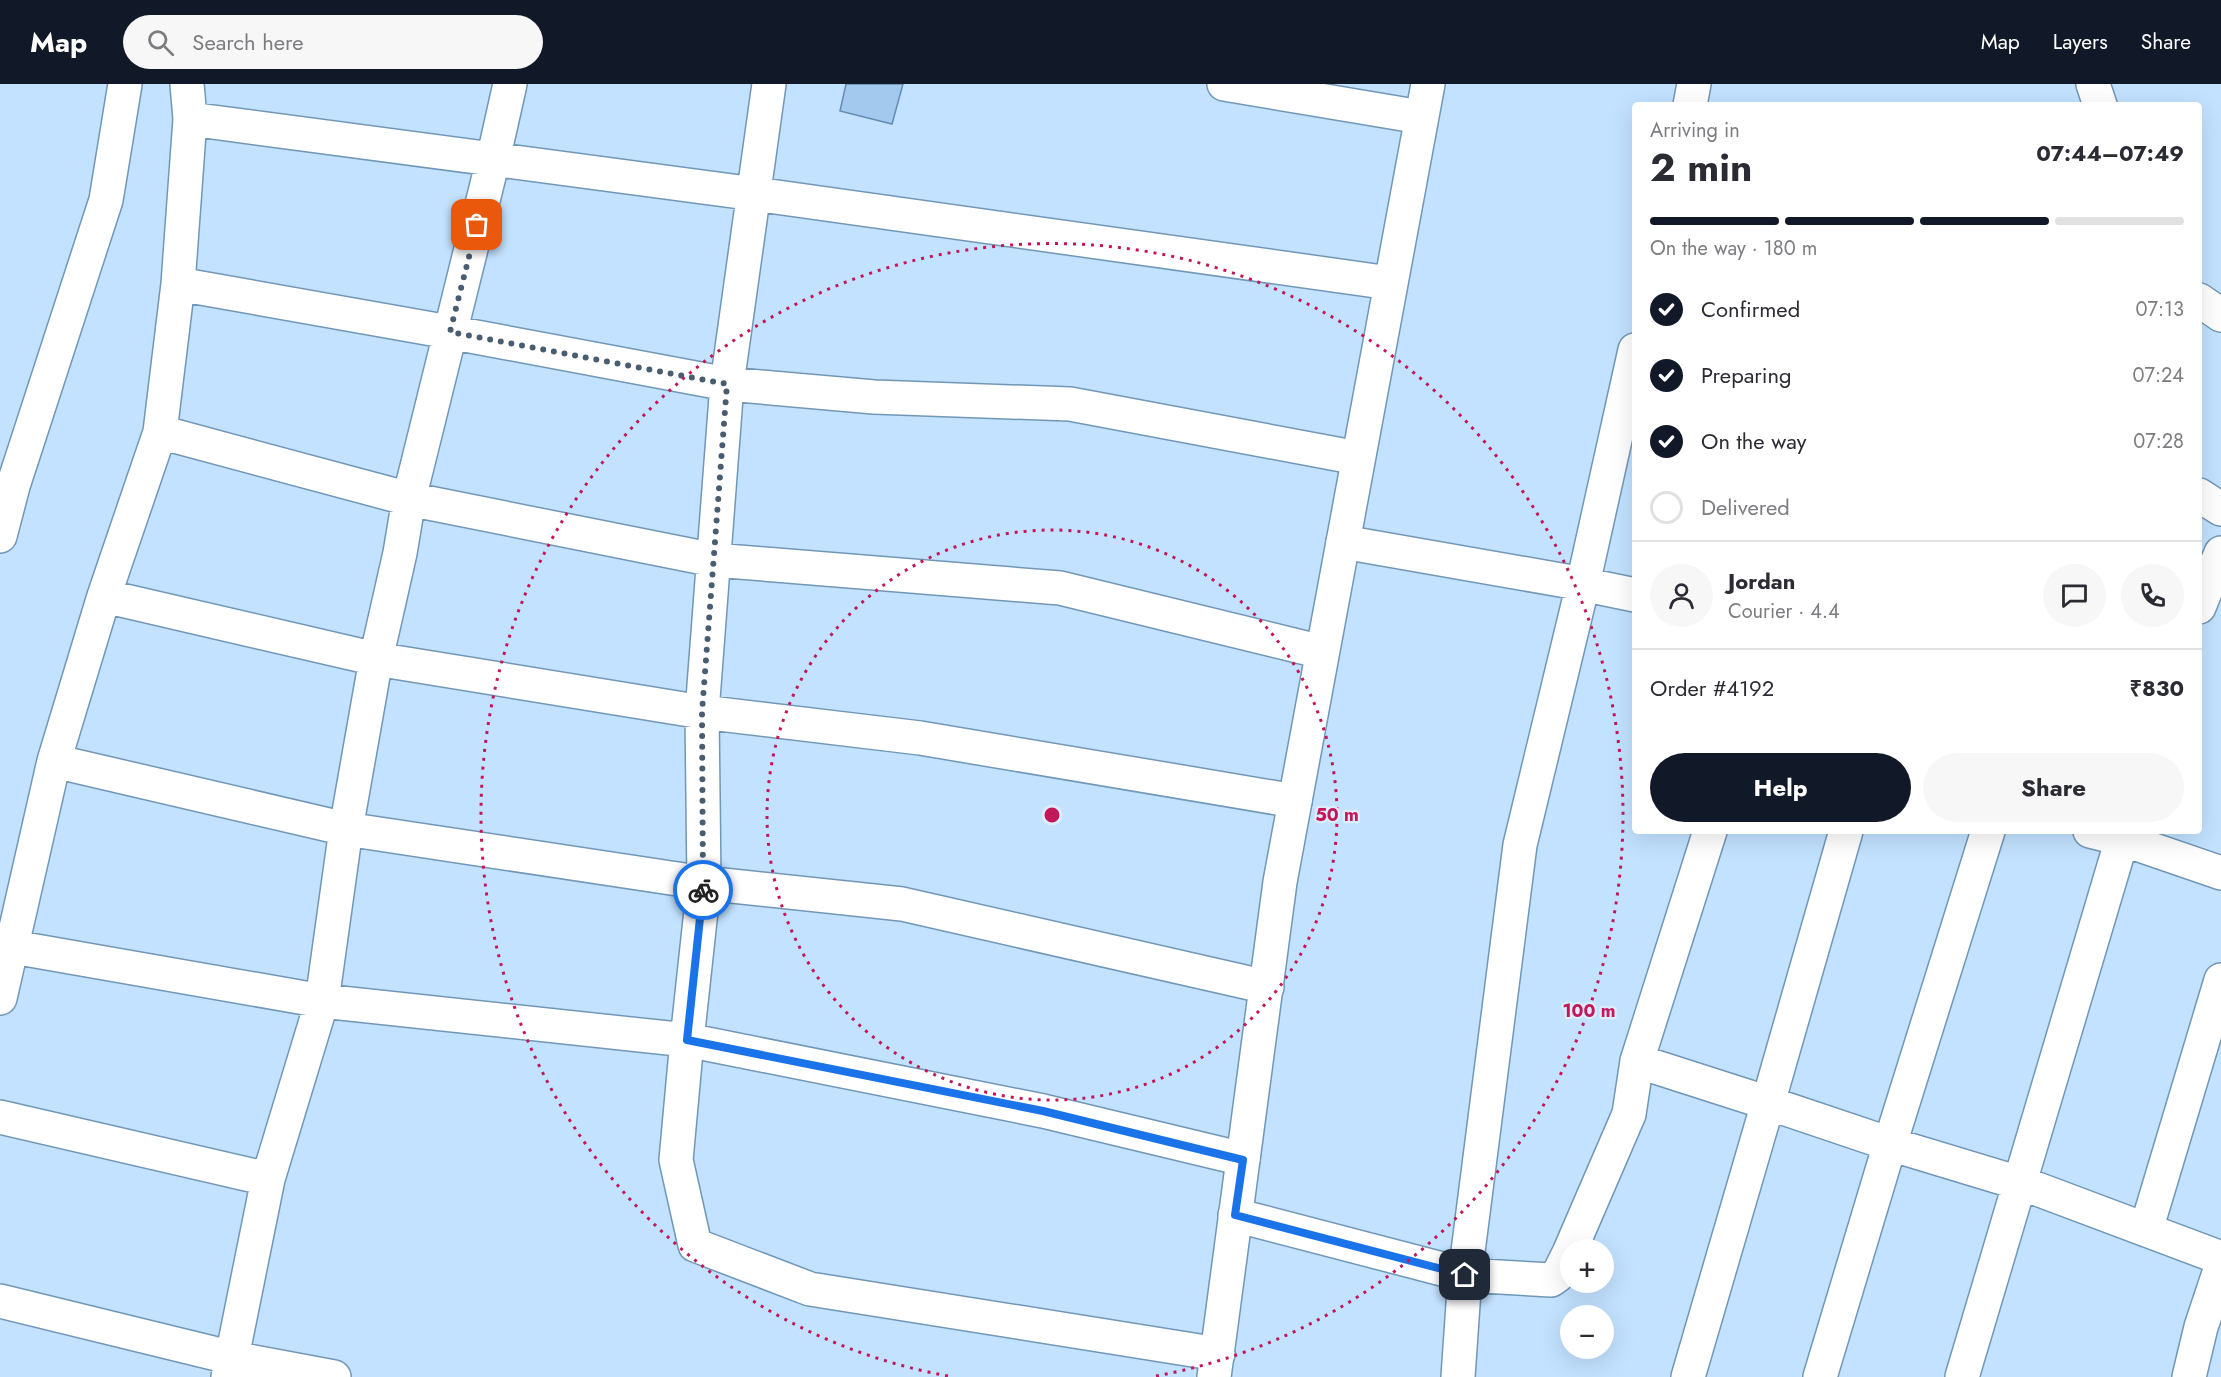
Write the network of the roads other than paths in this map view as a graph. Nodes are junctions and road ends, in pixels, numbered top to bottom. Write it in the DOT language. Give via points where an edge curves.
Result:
graph roads {
  1 [pos="125,84"];
  2 [pos="187,84"];
  3 [pos="510,84"];
  4 [pos="769,84"];
  5 [pos="1224,84"];
  6 [pos="1428,84"];
  7 [pos="1694,84"];
  8 [pos="2093,84"];
  9 [pos="1691,102"];
  10 [pos="2099,102"];
  11 [pos="1421,117"];
  12 [pos="190,119"];
  13 [pos="493,160"];
  14 [pos="755,194"];
  15 [pos="1390,283"];
  16 [pos="178,285"];
  17 [pos="2202,302"];
  18 [pos="2221,315"];
  19 [pos="450,332"];
  20 [pos="1632,364"];
  21 [pos="727,384"];
  22 [pos="160,432"];
  23 [pos="1358,458"];
  24 [pos="2202,497"];
  25 [pos="409,499"];
  26 [pos="2221,509"];
  27 [pos="0,536"];
  28 [pos="1343,542"];
  29 [pos="2221,553"];
  30 [pos="714,560"];
  31 [pos="1583,584"];
  32 [pos="1632,595"];
  33 [pos="104,596"];
  34 [pos="2202,600"];
  35 [pos="1322,652"];
  36 [pos="376,659"];
  37 [pos="702,712"];
  38 [pos="54,762"];
  39 [pos="1295,801"];
  40 [pos="346,829"];
  41 [pos="1709,834"];
  42 [pos="1845,834"];
  43 [pos="1987,834"];
  44 [pos="2108,834"];
  45 [pos="2131,838"];
  46 [pos="2221,873"];
  47 [pos="704,883"];
  48 [pos="6,944"];
  49 [pos="2221,980"];
  50 [pos="1267,987"];
  51 [pos="0,998"];
  52 [pos="322,1001"];
  53 [pos="687,1040"];
  54 [pos="1637,1062"];
  55 [pos="1768,1104"];
  56 [pos="0,1117"];
  57 [pos="1890,1144"];
  58 [pos="1243,1160"];
  59 [pos="268,1179"];
  60 [pos="2019,1183"];
  61 [pos="1235,1215"];
  62 [pos="2146,1230"];
  63 [pos="2221,1258"];
  64 [pos="2221,1267"];
  65 [pos="1465,1275"];
  66 [pos="0,1301"];
  67 [pos="1216,1366"];
  68 [pos="231,1367"];
  69 [pos="334,1377"];
  70 [pos="1458,1377"];
  71 [pos="1688,1377"];
  72 [pos="1821,1377"];
  73 [pos="1962,1377"];
  74 [pos="2189,1377"];
  1 -- 27 [label="main road" via="106,200"];
  2 -- 12 [label="main road"];
  3 -- 13 [label="main road"];
  4 -- 14 [label="main road"];
  5 -- 11 [label="main road"];
  6 -- 11 [label="main road"];
  7 -- 9 [label="main road"];
  8 -- 10 [label="main road"];
  11 -- 15 [label="main road"];
  12 -- 13 [label="main road"];
  12 -- 16 [label="main road"];
  13 -- 14 [label="main road"];
  13 -- 19 [label="main road"];
  14 -- 15 [label="main road"];
  14 -- 21 [label="main road"];
  15 -- 23 [label="main road"];
  16 -- 19 [label="main road"];
  16 -- 22 [label="main road"];
  17 -- 18 [label="main road"];
  19 -- 21 [label="main road"];
  19 -- 25 [label="main road"];
  20 -- 31 [label="main road"];
  21 -- 23 [label="main road" via="874,397 1070,404"];
  21 -- 30 [label="main road"];
  22 -- 25 [label="main road"];
  22 -- 33 [label="main road"];
  23 -- 28 [label="main road"];
  24 -- 26 [label="main road"];
  25 -- 30 [label="main road"];
  25 -- 36 [label="main road"];
  28 -- 31 [label="main road"];
  28 -- 35 [label="main road"];
  29 -- 34 [label="main road"];
  30 -- 35 [label="main road" via="1060,588"];
  30 -- 37 [label="main road"];
  31 -- 32 [label="main road"];
  31 -- 65 [label="main road" via="1520,845"];
  33 -- 36 [label="main road"];
  33 -- 38 [label="main road"];
  35 -- 39 [label="main road"];
  36 -- 37 [label="main road"];
  36 -- 40 [label="main road"];
  37 -- 39 [label="main road" via="920,738"];
  37 -- 47 [label="main road"];
  38 -- 40 [label="main road"];
  38 -- 48 [label="main road"];
  39 -- 50 [label="main road"];
  40 -- 47 [label="main road"];
  40 -- 52 [label="main road"];
  41 -- 54 [label="main road"];
  42 -- 55 [label="main road"];
  43 -- 57 [label="main road"];
  44 -- 45 [label="main road"];
  45 -- 46 [label="main road"];
  45 -- 60 [label="main road"];
  47 -- 50 [label="main road" via="902,904"];
  47 -- 53 [label="main road"];
  48 -- 51 [label="main road"];
  48 -- 52 [label="main road"];
  49 -- 62 [label="main road"];
  50 -- 58 [label="main road"];
  52 -- 53 [label="main road"];
  52 -- 59 [label="main road"];
  53 -- 58 [label="main road" via="1043,1111"];
  53 -- 67 [label="main road" via="676,1160 694,1245 810,1288"];
  54 -- 55 [label="main road"];
  54 -- 65 [label="main road" via="1629,1114 1558,1275 1542,1280"];
  55 -- 57 [label="main road"];
  55 -- 71 [label="main road"];
  56 -- 59 [label="main road"];
  57 -- 60 [label="main road"];
  57 -- 72 [label="main road"];
  58 -- 61 [label="main road"];
  59 -- 68 [label="main road"];
  60 -- 62 [label="main road"];
  60 -- 73 [label="main road"];
  61 -- 65 [label="main road"];
  61 -- 67 [label="main road"];
  62 -- 63 [label="main road"];
  64 -- 74 [label="main road"];
  65 -- 70 [label="main road"];
  66 -- 68 [label="main road"];
  68 -- 69 [label="main road"];
}
